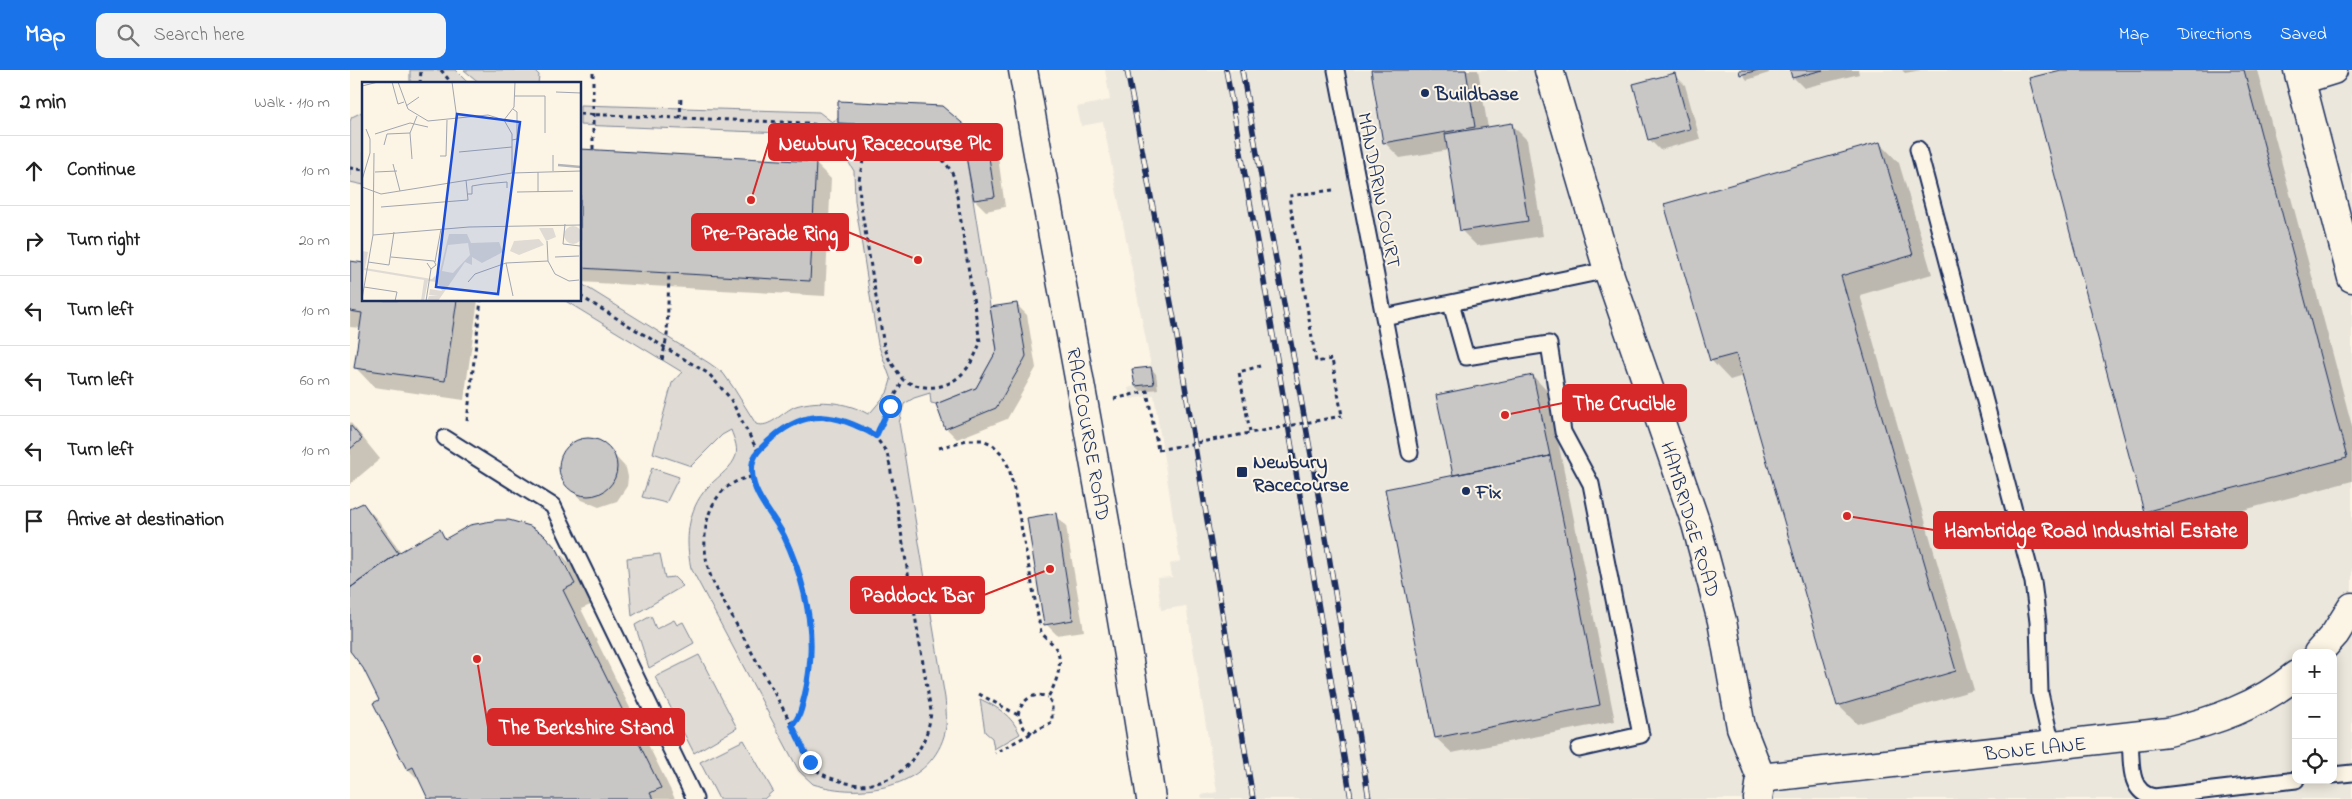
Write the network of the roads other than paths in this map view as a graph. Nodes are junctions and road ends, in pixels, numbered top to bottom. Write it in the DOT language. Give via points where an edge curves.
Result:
graph roads {
  1 [pos="1022,70"];
  2 [pos="1336,70"];
  3 [pos="1549,70"];
  4 [pos="2333,70"];
  5 [pos="2299,75"];
  6 [pos="1918,149"];
  7 [pos="1608,270"];
  8 [pos="2352,278"];
  9 [pos="1451,304"];
  10 [pos="1384,317"];
  11 [pos="445,438"];
  12 [pos="1410,453"];
  13 [pos="2350,614"];
  14 [pos="2321,649"];
  15 [pos="2292,678"];
  16 [pos="2130,737"];
  17 [pos="2052,746"];
  18 [pos="1579,749"];
  19 [pos="2352,773"];
  20 [pos="2337,775"];
  21 [pos="2292,780"];
  22 [pos="1759,789"];
  23 [pos="696,799"];
  24 [pos="1151,799"];
  1 -- 24 [label="street, RACECOURSE ROAD" via="1078,368"];
  2 -- 10 [label="lane, MANDARIN COURT"];
  3 -- 7 [label="street, HAMBRIDGE ROAD"];
  4 -- 5 [label="street"];
  5 -- 8 [label="street"];
  6 -- 17 [label="lane" via="2033,582 2040,693"];
  7 -- 9 [label="lane"];
  7 -- 22 [label="street, HAMBRIDGE ROAD" via="1696,524 1722,621 1741,727"];
  9 -- 10 [label="lane"];
  9 -- 18 [label="lane" via="1466,357 1549,344 1564,432 1591,484 1641,735"];
  10 -- 12 [label="lane, MANDARIN COURT"];
  11 -- 23 [label="lane" via="552,506"];
  13 -- 14 [label="street"];
  15 -- 16 [label="street, BONE LANE" via="2277,690 2227,716 2168,732"];
  16 -- 17 [label="street, BONE LANE"];
  16 -- 21 [label="lane" via="2134,779 2138,791 2146,796"];
  17 -- 22 [label="street, BONE LANE"];
  19 -- 20 [label="lane"];
}
